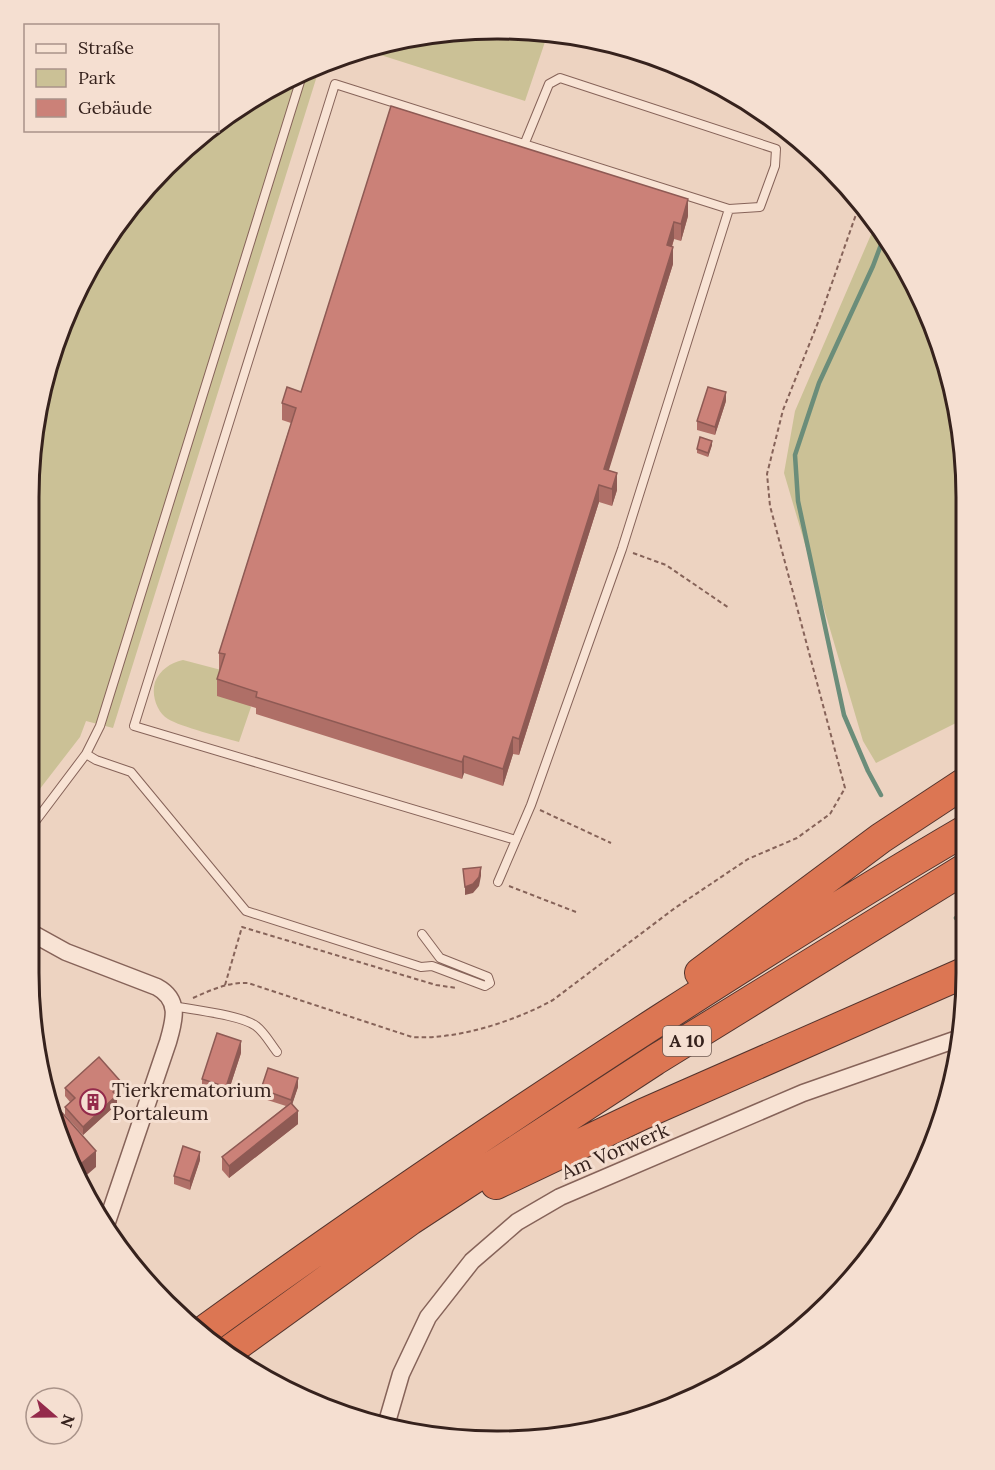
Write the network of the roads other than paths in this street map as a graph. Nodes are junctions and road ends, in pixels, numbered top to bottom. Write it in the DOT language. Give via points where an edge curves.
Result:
graph roads {
  1 [pos="299,84"];
  2 [pos="524,145"];
  3 [pos="729,209"];
  4 [pos="86,754"];
  5 [pos="131,772"];
  6 [pos="143,773"];
  7 [pos="956,789"];
  8 [pos="39,816"];
  9 [pos="956,836"];
  10 [pos="516,840"];
  11 [pos="956,874"];
  12 [pos="498,882"];
  13 [pos="422,934"];
  14 [pos="39,937"];
  15 [pos="956,976"];
  16 [pos="173,1006"];
  17 [pos="950,1041"];
  18 [pos="277,1052"];
  19 [pos="570,1078"];
  20 [pos="109,1216"];
  21 [pos="411,1220"];
  22 [pos="208,1328"];
  23 [pos="234,1347"];
  24 [pos="388,1417"];
  1 -- 4 [label="lane" via="99,726"];
  2 -- 3 [label="lane"];
  2 -- 3 [label="lane" via="549,84 560,78 776,149 775,166 760,207"];
  2 -- 10 [label="lane" via="335,84 134,726"];
  3 -- 10 [label="lane" via="622,549"];
  4 -- 5 [label="lane"];
  4 -- 8 [label="lane"];
  5 -- 6 [label="lane"];
  5 -- 13 [label="lane" via="246,911 421,967 432,966 485,986 490,983 488,977 440,958"];
  7 -- 19 [label="highway" via="785,908 647,1013"];
  9 -- 19 [label="highway, A 10"];
  10 -- 12 [label="lane"];
  11 -- 21 [label="highway, A 10" via="655,1060"];
  14 -- 16 [label="street" via="66,952 157,987"];
  15 -- 21 [label="highway" via="643,1114 456,1205"];
  16 -- 18 [label="lane" via="254,1024"];
  16 -- 20 [label="street" via="168,1042"];
  17 -- 24 [label="street, Am Vorwerk" via="803,1093 560,1197 517,1222 472,1261 428,1317 401,1374"];
  19 -- 22 [label="highway, A 10"];
  21 -- 23 [label="highway, A 10"];
}
